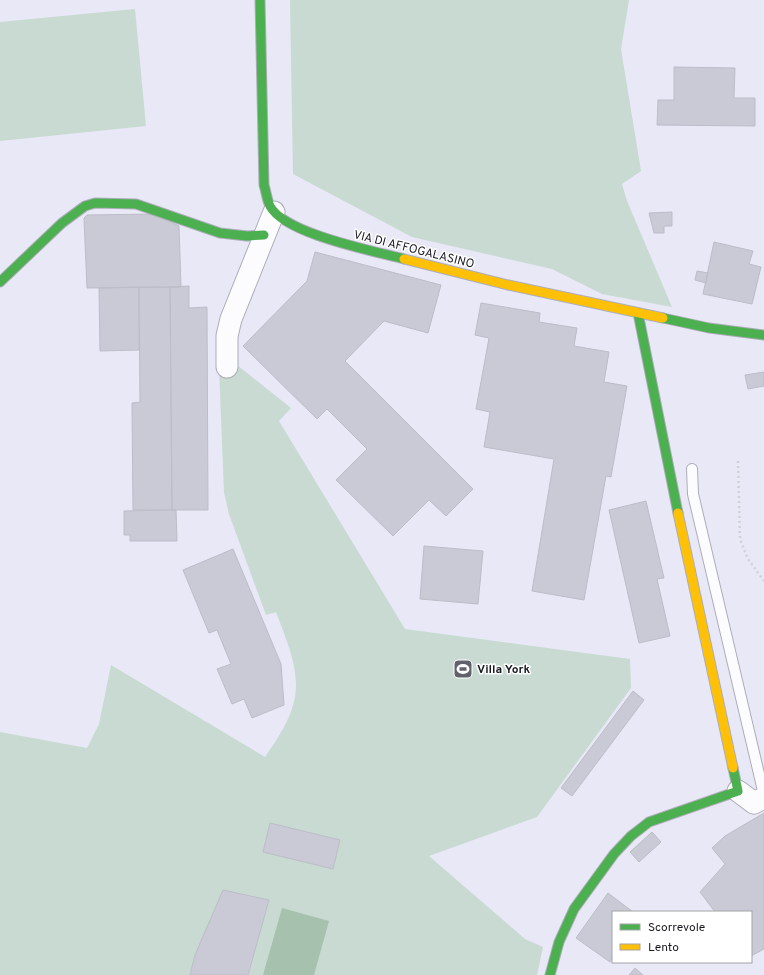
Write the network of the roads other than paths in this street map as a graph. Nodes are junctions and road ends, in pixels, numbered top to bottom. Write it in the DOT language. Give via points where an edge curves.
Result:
graph roads {
  1 [pos="260,0"];
  2 [pos="274,212"];
  3 [pos="264,235"];
  4 [pos="0,282"];
  5 [pos="638,312"];
  6 [pos="764,335"];
  7 [pos="227,367"];
  8 [pos="692,469"];
  9 [pos="738,791"];
  10 [pos="764,796"];
  11 [pos="550,975"];
  1 -- 2 [label="street" via="264,184 267,200"];
  2 -- 3 [label="street"];
  2 -- 5 [label="street, VIA DI AFFOGALASINO" via="282,219 305,230 366,250 508,285"];
  3 -- 4 [label="street" via="220,233 147,206 95,203 85,206 62,223"];
  3 -- 7 [label="street" via="231,319 227,336"];
  5 -- 6 [label="street, VIA DI AFFOGALASINO" via="710,328"];
  5 -- 9 [label="street" via="684,546"];
  8 -- 10 [label="lane" via="693,494"];
  9 -- 10 [label="street" via="754,802"];
  9 -- 11 [label="street" via="649,822 631,836 614,854 574,908 559,942"];
}
